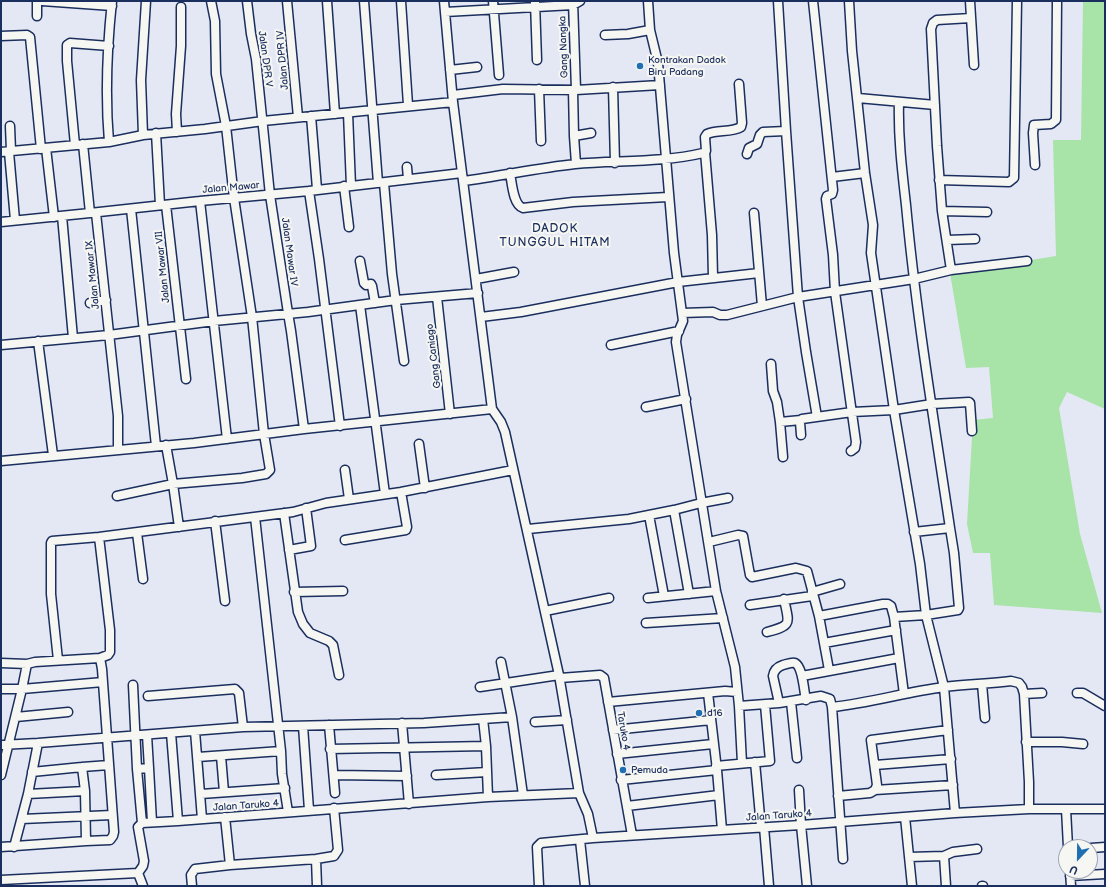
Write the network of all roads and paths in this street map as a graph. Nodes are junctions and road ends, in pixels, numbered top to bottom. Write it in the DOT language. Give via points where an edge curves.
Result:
graph roads {
  1 [pos="37,1"];
  2 [pos="42,1"];
  3 [pos="146,1"];
  4 [pos="211,1"];
  5 [pos="247,1"];
  6 [pos="287,1"];
  7 [pos="327,1"];
  8 [pos="364,1"];
  9 [pos="401,1"];
  10 [pos="444,1"];
  11 [pos="648,1"];
  12 [pos="778,1"];
  13 [pos="813,1"];
  14 [pos="849,1"];
  15 [pos="970,1"];
  16 [pos="1016,1"];
  17 [pos="1057,1"];
  18 [pos="575,2"];
  19 [pos="112,3"];
  20 [pos="535,4"];
  21 [pos="493,5"];
  22 [pos="181,7"];
  23 [pos="445,12"];
  24 [pos="37,16"];
  25 [pos="971,18"];
  26 [pos="650,30"];
  27 [pos="605,35"];
  28 [pos="1,36"];
  29 [pos="109,46"];
  30 [pos="536,60"];
  31 [pos="974,65"];
  32 [pos="477,67"];
  33 [pos="450,70"];
  34 [pos="499,75"];
  35 [pos="739,84"];
  36 [pos="660,85"];
  37 [pos="613,87"];
  38 [pos="539,88"];
  39 [pos="575,90"];
  40 [pos="453,98"];
  41 [pos="858,98"];
  42 [pos="899,102"];
  43 [pos="408,105"];
  44 [pos="935,105"];
  45 [pos="372,110"];
  46 [pos="348,113"];
  47 [pos="335,114"];
  48 [pos="311,116"];
  49 [pos="298,117"];
  50 [pos="262,121"];
  51 [pos="10,126"];
  52 [pos="226,126"];
  53 [pos="786,131"];
  54 [pos="177,132"];
  55 [pos="156,133"];
  56 [pos="591,133"];
  57 [pos="143,135"];
  58 [pos="574,136"];
  59 [pos="541,141"];
  60 [pos="109,142"];
  61 [pos="79,144"];
  62 [pos="43,148"];
  63 [pos="7,152"];
  64 [pos="705,152"];
  65 [pos="747,154"];
  66 [pos="666,158"];
  67 [pos="615,163"];
  68 [pos="576,164"];
  69 [pos="1036,165"];
  70 [pos="406,167"];
  71 [pos="510,173"];
  72 [pos="866,173"];
  73 [pos="832,176"];
  74 [pos="463,178"];
  75 [pos="408,180"];
  76 [pos="939,180"];
  77 [pos="381,183"];
  78 [pos="348,186"];
  79 [pos="317,189"];
  80 [pos="309,191"];
  81 [pos="270,194"];
  82 [pos="668,197"];
  83 [pos="234,198"];
  84 [pos="200,201"];
  85 [pos="163,205"];
  86 [pos="131,209"];
  87 [pos="942,211"];
  88 [pos="987,212"];
  89 [pos="93,213"];
  90 [pos="754,213"];
  91 [pos="58,216"];
  92 [pos="15,220"];
  93 [pos="1,222"];
  94 [pos="349,228"];
  95 [pos="975,239"];
  96 [pos="947,240"];
  97 [pos="360,261"];
  98 [pos="1028,262"];
  99 [pos="951,270"];
  100 [pos="514,272"];
  101 [pos="759,273"];
  102 [pos="712,277"];
  103 [pos="476,279"];
  104 [pos="914,279"];
  105 [pos="678,282"];
  106 [pos="875,285"];
  107 [pos="835,292"];
  108 [pos="478,293"];
  109 [pos="437,297"];
  110 [pos="798,297"];
  111 [pos="106,300"];
  112 [pos="396,300"];
  113 [pos="90,303"];
  114 [pos="375,303"];
  115 [pos="360,305"];
  116 [pos="762,306"];
  117 [pos="324,310"];
  118 [pos="288,313"];
  119 [pos="682,313"];
  120 [pos="252,317"];
  121 [pos="481,317"];
  122 [pos="214,321"];
  123 [pos="179,327"];
  124 [pos="145,330"];
  125 [pos="679,331"];
  126 [pos="109,335"];
  127 [pos="74,338"];
  128 [pos="38,341"];
  129 [pos="1,345"];
  130 [pos="611,345"];
  131 [pos="404,361"];
  132 [pos="771,364"];
  133 [pos="186,379"];
  134 [pos="686,399"];
  135 [pos="932,404"];
  136 [pos="646,407"];
  137 [pos="492,409"];
  138 [pos="894,410"];
  139 [pos="852,412"];
  140 [pos="450,414"];
  141 [pos="817,417"];
  142 [pos="801,420"];
  143 [pos="376,422"];
  144 [pos="780,422"];
  145 [pos="340,426"];
  146 [pos="304,429"];
  147 [pos="972,431"];
  148 [pos="264,434"];
  149 [pos="801,435"];
  150 [pos="227,439"];
  151 [pos="419,444"];
  152 [pos="166,445"];
  153 [pos="156,446"];
  154 [pos="118,450"];
  155 [pos="851,451"];
  156 [pos="53,456"];
  157 [pos="782,457"];
  158 [pos="1,461"];
  159 [pos="345,470"];
  160 [pos="513,470"];
  161 [pos="173,484"];
  162 [pos="425,488"];
  163 [pos="401,492"];
  164 [pos="385,494"];
  165 [pos="117,496"];
  166 [pos="728,498"];
  167 [pos="349,499"];
  168 [pos="701,502"];
  169 [pos="306,508"];
  170 [pos="674,510"];
  171 [pos="284,513"];
  172 [pos="649,515"];
  173 [pos="255,517"];
  174 [pos="215,521"];
  175 [pos="179,527"];
  176 [pos="950,528"];
  177 [pos="528,530"];
  178 [pos="138,532"];
  179 [pos="914,532"];
  180 [pos="99,538"];
  181 [pos="345,540"];
  182 [pos="709,542"];
  183 [pos="289,550"];
  184 [pos="143,579"];
  185 [pos="840,584"];
  186 [pos="343,590"];
  187 [pos="716,591"];
  188 [pos="294,592"];
  189 [pos="689,594"];
  190 [pos="812,594"];
  191 [pos="664,596"];
  192 [pos="610,598"];
  193 [pos="648,598"];
  194 [pos="784,599"];
  195 [pos="225,601"];
  196 [pos="750,605"];
  197 [pos="545,611"];
  198 [pos="926,615"];
  199 [pos="819,616"];
  200 [pos="894,616"];
  201 [pos="723,618"];
  202 [pos="646,623"];
  203 [pos="896,630"];
  204 [pos="766,632"];
  205 [pos="824,643"];
  206 [pos="100,658"];
  207 [pos="899,658"];
  208 [pos="58,660"];
  209 [pos="501,662"];
  210 [pos="1,663"];
  211 [pos="26,664"];
  212 [pos="829,670"];
  213 [pos="339,675"];
  214 [pos="802,676"];
  215 [pos="560,677"];
  216 [pos="103,682"];
  217 [pos="506,684"];
  218 [pos="982,684"];
  219 [pos="133,685"];
  220 [pos="480,687"];
  221 [pos="944,687"];
  222 [pos="1,689"];
  223 [pos="22,689"];
  224 [pos="737,692"];
  225 [pos="708,693"];
  226 [pos="1077,693"];
  227 [pos="904,694"];
  228 [pos="1024,694"];
  229 [pos="1042,694"];
  230 [pos="148,696"];
  231 [pos="806,700"];
  232 [pos="608,702"];
  233 [pos="791,702"];
  234 [pos="778,703"];
  235 [pos="765,705"];
  236 [pos="739,706"];
  237 [pos="1105,706"];
  238 [pos="832,707"];
  239 [pos="68,712"];
  240 [pos="16,717"];
  241 [pos="512,717"];
  242 [pos="985,718"];
  243 [pos="483,719"];
  244 [pos="567,720"];
  245 [pos="711,720"];
  246 [pos="535,722"];
  247 [pos="402,723"];
  248 [pos="329,725"];
  249 [pos="279,726"];
  250 [pos="303,726"];
  251 [pos="243,727"];
  252 [pos="613,730"];
  253 [pos="948,730"];
  254 [pos="196,731"];
  255 [pos="172,733"];
  256 [pos="147,735"];
  257 [pos="136,736"];
  258 [pos="107,738"];
  259 [pos="1026,742"];
  260 [pos="38,743"];
  261 [pos="713,744"];
  262 [pos="1083,744"];
  263 [pos="5,745"];
  264 [pos="486,746"];
  265 [pos="405,748"];
  266 [pos="330,750"];
  267 [pos="281,751"];
  268 [pos="617,754"];
  269 [pos="222,756"];
  270 [pos="198,757"];
  271 [pos="797,758"];
  272 [pos="951,759"];
  273 [pos="755,762"];
  274 [pos="742,763"];
  275 [pos="109,765"];
  276 [pos="876,765"];
  277 [pos="82,767"];
  278 [pos="149,768"];
  279 [pos="716,768"];
  280 [pos="137,769"];
  281 [pos="32,772"];
  282 [pos="487,772"];
  283 [pos="1,773"];
  284 [pos="334,775"];
  285 [pos="436,775"];
  286 [pos="407,776"];
  287 [pos="621,780"];
  288 [pos="953,785"];
  289 [pos="285,788"];
  290 [pos="799,790"];
  291 [pos="875,790"];
  292 [pos="85,791"];
  293 [pos="224,792"];
  294 [pos="335,793"];
  295 [pos="579,793"];
  296 [pos="28,794"];
  297 [pos="201,794"];
  298 [pos="719,794"];
  299 [pos="523,795"];
  300 [pos="838,796"];
  301 [pos="488,797"];
  302 [pos="408,804"];
  303 [pos="627,806"];
  304 [pos="334,808"];
  305 [pos="1028,809"];
  306 [pos="1066,809"];
  307 [pos="1105,809"];
  308 [pos="309,810"];
  309 [pos="288,812"];
  310 [pos="955,813"];
  311 [pos="112,815"];
  312 [pos="85,816"];
  313 [pos="225,817"];
  314 [pos="905,817"];
  315 [pos="22,819"];
  316 [pos="202,819"];
  317 [pos="178,821"];
  318 [pos="840,821"];
  319 [pos="152,822"];
  320 [pos="142,823"];
  321 [pos="801,825"];
  322 [pos="763,827"];
  323 [pos="722,830"];
  324 [pos="632,835"];
  325 [pos="593,838"];
  326 [pos="1068,839"];
  327 [pos="580,840"];
  328 [pos="86,841"];
  329 [pos="14,847"];
  330 [pos="1,848"];
  331 [pos="977,849"];
  332 [pos="944,856"];
  333 [pos="909,857"];
  334 [pos="316,859"];
  335 [pos="843,859"];
  336 [pos="230,865"];
  337 [pos="138,873"];
  338 [pos="1,880"];
  339 [pos="143,886"];
  340 [pos="192,886"];
  341 [pos="318,886"];
  342 [pos="539,886"];
  343 [pos="585,886"];
  344 [pos="769,886"];
  345 [pos="807,886"];
  346 [pos="912,886"];
  347 [pos="946,886"];
  1 -- 24 [label="street"];
  2 -- 19 [label="street"];
  3 -- 57 [label="street" via="141,80"];
  4 -- 52 [label="street" via="215,21 216,74"];
  5 -- 50 [label="street, Jalan DPR V"];
  6 -- 49 [label="street, Jalan DPR IV"];
  7 -- 47 [label="street"];
  8 -- 45 [label="street"];
  9 -- 43 [label="street"];
  10 -- 23 [label="street"];
  11 -- 26 [label="street"];
  12 -- 53 [label="street"];
  13 -- 73 [label="street"];
  14 -- 41 [label="street"];
  15 -- 25 [label="street"];
  16 -- 76 [label="street" via="1014,178 1009,182"];
  17 -- 69 [label="street" via="1056,120 1051,124 1034,125"];
  18 -- 20 [label="street"];
  18 -- 39 [label="street, Gang Nangka"];
  19 -- 29 [label="street"];
  20 -- 21 [label="street"];
  20 -- 30 [label="street"];
  21 -- 23 [label="street"];
  21 -- 34 [label="street"];
  22 -- 54 [label="street"];
  23 -- 33 [label="street"];
  25 -- 31 [label="street"];
  25 -- 44 [label="street" via="937,20 932,25"];
  26 -- 27 [label="street"];
  26 -- 36 [label="street" via="656,49"];
  28 -- 62 [label="street" via="30,37"];
  29 -- 60 [label="street"];
  29 -- 61 [label="street, Jalan Mawar IX" via="70,42 67,45"];
  32 -- 33 [label="street"];
  33 -- 40 [label="street"];
  35 -- 64 [label="street" via="741,127 707,134"];
  36 -- 37 [label="street"];
  36 -- 66 [label="street"];
  37 -- 39 [label="street"];
  37 -- 67 [label="street"];
  38 -- 39 [label="street"];
  38 -- 40 [label="street" via="502,89"];
  38 -- 59 [label="street"];
  39 -- 58 [label="street, Gang Nangka"];
  40 -- 43 [label="street"];
  40 -- 74 [label="street"];
  41 -- 42 [label="street"];
  41 -- 72 [label="street"];
  42 -- 44 [label="street"];
  42 -- 104 [label="street" via="900,149"];
  43 -- 45 [label="street"];
  44 -- 76 [label="street"];
  45 -- 46 [label="street"];
  45 -- 77 [label="street"];
  46 -- 47 [label="street"];
  46 -- 78 [label="street"];
  47 -- 48 [label="street"];
  48 -- 49 [label="street"];
  48 -- 79 [label="street"];
  49 -- 50 [label="street"];
  50 -- 52 [label="street"];
  50 -- 81 [label="street, Jalan DPR V"];
  51 -- 63 [label="street"];
  52 -- 54 [label="street"];
  52 -- 83 [label="street"];
  53 -- 65 [label="street" via="763,132 757,144 749,148"];
  53 -- 110 [label="street"];
  54 -- 55 [label="street"];
  55 -- 57 [label="street"];
  55 -- 85 [label="street, Jalan Mawar VII"];
  56 -- 58 [label="street"];
  57 -- 60 [label="street"];
  58 -- 68 [label="street, Gang Nangka"];
  60 -- 61 [label="street"];
  61 -- 62 [label="street"];
  61 -- 89 [label="street, Jalan Mawar IX"];
  62 -- 63 [label="street"];
  62 -- 91 [label="street"];
  63 -- 92 [label="street"];
  64 -- 66 [label="street, Jalan Mawar"];
  64 -- 102 [label="street" via="712,235"];
  66 -- 67 [label="street, Jalan Mawar"];
  66 -- 82 [label="street"];
  67 -- 68 [label="street, Jalan Mawar"];
  68 -- 71 [label="street, Jalan Mawar"];
  70 -- 75 [label="street"];
  71 -- 74 [label="street, Jalan Mawar"];
  71 -- 82 [label="street" via="516,201 523,208 573,202"];
  72 -- 73 [label="street"];
  72 -- 106 [label="street" via="873,225 871,253"];
  73 -- 107 [label="street" via="833,191 826,199"];
  74 -- 75 [label="street, Jalan Mawar"];
  74 -- 103 [label="street"];
  75 -- 77 [label="street, Jalan Mawar"];
  76 -- 87 [label="street"];
  77 -- 78 [label="street, Jalan Mawar"];
  77 -- 112 [label="street"];
  78 -- 79 [label="street, Jalan Mawar"];
  78 -- 94 [label="street"];
  79 -- 80 [label="street, Jalan Mawar"];
  80 -- 81 [label="street, Jalan Mawar"];
  80 -- 117 [label="street"];
  81 -- 83 [label="street, Jalan Mawar"];
  81 -- 118 [label="street, Jalan Mawar IV"];
  82 -- 105 [label="street"];
  83 -- 84 [label="street, Jalan Mawar"];
  83 -- 120 [label="street"];
  84 -- 85 [label="street, Jalan Mawar"];
  84 -- 122 [label="street"];
  85 -- 86 [label="street, Jalan Mawar"];
  85 -- 123 [label="street, Jalan Mawar VII"];
  86 -- 89 [label="street, Jalan Mawar"];
  86 -- 124 [label="street"];
  87 -- 88 [label="street"];
  87 -- 96 [label="street"];
  89 -- 91 [label="street, Jalan Mawar"];
  89 -- 111 [label="street, Jalan Mawar IX"];
  90 -- 101 [label="street"];
  91 -- 92 [label="street, Jalan Mawar"];
  91 -- 127 [label="street"];
  92 -- 93 [label="street, Jalan Mawar"];
  95 -- 96 [label="street"];
  96 -- 99 [label="street"];
  97 -- 114 [label="street" via="364,283 371,284"];
  98 -- 99 [label="street"];
  99 -- 104 [label="street"];
  100 -- 103 [label="street"];
  101 -- 102 [label="street"];
  101 -- 116 [label="street"];
  102 -- 105 [label="street"];
  103 -- 108 [label="street"];
  104 -- 106 [label="street"];
  104 -- 135 [label="street"];
  105 -- 119 [label="street"];
  105 -- 121 [label="street" via="521,312"];
  106 -- 107 [label="street"];
  106 -- 138 [label="street"];
  107 -- 110 [label="street"];
  107 -- 139 [label="street"];
  108 -- 109 [label="street"];
  108 -- 121 [label="street"];
  109 -- 112 [label="street"];
  109 -- 140 [label="street, Gang Caniago"];
  110 -- 116 [label="street"];
  110 -- 141 [label="street"];
  111 -- 113 [label="street"];
  111 -- 126 [label="street, Jalan Mawar IX"];
  112 -- 114 [label="street"];
  112 -- 131 [label="street"];
  114 -- 115 [label="street"];
  115 -- 117 [label="street"];
  115 -- 143 [label="street"];
  116 -- 119 [label="street" via="727,315 713,312"];
  117 -- 118 [label="street"];
  117 -- 145 [label="street"];
  118 -- 120 [label="street"];
  118 -- 146 [label="street, Jalan Mawar IV"];
  119 -- 125 [label="street" via="683,321"];
  120 -- 122 [label="street"];
  120 -- 148 [label="street"];
  121 -- 137 [label="street"];
  122 -- 123 [label="street"];
  122 -- 150 [label="street"];
  123 -- 124 [label="street"];
  123 -- 133 [label="street, Jalan Mawar VII"];
  124 -- 126 [label="street"];
  124 -- 153 [label="street"];
  125 -- 130 [label="street"];
  125 -- 134 [label="street" via="676,342"];
  126 -- 127 [label="street"];
  126 -- 154 [label="street, Jalan Mawar IX" via="118,416"];
  127 -- 128 [label="street"];
  128 -- 129 [label="street"];
  128 -- 156 [label="street"];
  132 -- 144 [label="street" via="773,391"];
  134 -- 136 [label="street"];
  134 -- 168 [label="street"];
  135 -- 138 [label="street"];
  135 -- 147 [label="street" via="970,403"];
  135 -- 176 [label="street"];
  137 -- 140 [label="street"];
  137 -- 160 [label="street" via="505,432"];
  138 -- 139 [label="street"];
  138 -- 179 [label="street"];
  139 -- 141 [label="street"];
  139 -- 155 [label="street" via="856,443"];
  140 -- 143 [label="street"];
  141 -- 142 [label="street"];
  142 -- 144 [label="street"];
  142 -- 149 [label="street"];
  143 -- 145 [label="street"];
  143 -- 164 [label="street"];
  144 -- 157 [label="street"];
  145 -- 146 [label="street"];
  146 -- 148 [label="street"];
  148 -- 150 [label="street"];
  148 -- 161 [label="street" via="270,470 266,474"];
  150 -- 152 [label="street"];
  151 -- 162 [label="street"];
  152 -- 153 [label="street"];
  152 -- 161 [label="street"];
  153 -- 154 [label="street"];
  154 -- 156 [label="street"];
  156 -- 158 [label="street"];
  159 -- 167 [label="street"];
  160 -- 162 [label="street"];
  160 -- 177 [label="street"];
  161 -- 165 [label="street"];
  161 -- 175 [label="street"];
  162 -- 163 [label="street"];
  163 -- 164 [label="street"];
  163 -- 181 [label="street" via="406,530"];
  164 -- 167 [label="street"];
  166 -- 168 [label="street"];
  167 -- 169 [label="street"];
  168 -- 170 [label="street"];
  168 -- 182 [label="street"];
  169 -- 171 [label="street"];
  169 -- 183 [label="street" via="311,546"];
  170 -- 172 [label="street"];
  170 -- 189 [label="street"];
  171 -- 173 [label="street"];
  171 -- 183 [label="street"];
  172 -- 177 [label="street"];
  172 -- 191 [label="street"];
  173 -- 174 [label="street"];
  173 -- 249 [label="street"];
  174 -- 175 [label="street"];
  174 -- 195 [label="street"];
  175 -- 178 [label="street"];
  176 -- 179 [label="street"];
  176 -- 198 [label="street" via="959,608 956,611"];
  177 -- 197 [label="street"];
  178 -- 180 [label="street"];
  178 -- 184 [label="street"];
  179 -- 198 [label="street"];
  180 -- 206 [label="street" via="111,649 108,655"];
  180 -- 208 [label="street" via="51,543 51,594"];
  182 -- 187 [label="street"];
  182 -- 190 [label="street" via="743,536 751,577 796,568 803,569 808,572"];
  183 -- 188 [label="street"];
  185 -- 190 [label="street"];
  186 -- 188 [label="street"];
  187 -- 189 [label="street"];
  187 -- 201 [label="street"];
  188 -- 213 [label="street" via="298,612 306,629 333,645"];
  189 -- 191 [label="street"];
  190 -- 194 [label="street"];
  190 -- 199 [label="street"];
  191 -- 193 [label="street"];
  192 -- 197 [label="street"];
  194 -- 196 [label="street"];
  194 -- 204 [label="street" via="788,623 782,628"];
  197 -- 215 [label="street"];
  198 -- 200 [label="street"];
  198 -- 221 [label="street"];
  199 -- 200 [label="street" via="888,604 892,607"];
  199 -- 205 [label="street"];
  200 -- 203 [label="street"];
  201 -- 202 [label="street"];
  201 -- 224 [label="street" via="735,667"];
  203 -- 205 [label="street"];
  203 -- 207 [label="street"];
  205 -- 212 [label="street"];
  206 -- 208 [label="street"];
  206 -- 216 [label="street"];
  207 -- 212 [label="street"];
  207 -- 227 [label="street"];
  208 -- 211 [label="street"];
  209 -- 217 [label="street"];
  210 -- 211 [label="street"];
  211 -- 223 [label="street"];
  212 -- 214 [label="street"];
  214 -- 231 [label="street"];
  214 -- 234 [label="street" via="799,666 793,663 775,670 773,676"];
  215 -- 217 [label="street"];
  215 -- 232 [label="street, Taruko 4" via="600,675 604,678"];
  215 -- 244 [label="street"];
  216 -- 223 [label="street"];
  216 -- 258 [label="street"];
  217 -- 220 [label="street"];
  217 -- 241 [label="street"];
  218 -- 221 [label="street"];
  218 -- 228 [label="street" via="1017,682"];
  218 -- 242 [label="street"];
  219 -- 257 [label="street"];
  221 -- 227 [label="street"];
  221 -- 253 [label="street"];
  222 -- 223 [label="street"];
  223 -- 240 [label="street"];
  224 -- 225 [label="street"];
  224 -- 236 [label="street"];
  225 -- 232 [label="street"];
  225 -- 245 [label="street"];
  226 -- 237 [label="street" via="1084,693"];
  227 -- 238 [label="street" via="866,703"];
  228 -- 229 [label="street"];
  228 -- 259 [label="street"];
  230 -- 251 [label="street" via="235,689 239,693"];
  231 -- 233 [label="street"];
  231 -- 238 [label="street" via="828,697"];
  232 -- 252 [label="street, Taruko 4"];
  233 -- 234 [label="street"];
  233 -- 271 [label="street"];
  234 -- 235 [label="street"];
  235 -- 236 [label="street"];
  235 -- 273 [label="street" via="770,761"];
  236 -- 274 [label="street"];
  238 -- 300 [label="street"];
  239 -- 240 [label="street"];
  240 -- 263 [label="street"];
  241 -- 243 [label="street"];
  241 -- 299 [label="street"];
  243 -- 247 [label="street"];
  243 -- 264 [label="street"];
  244 -- 246 [label="street"];
  244 -- 295 [label="street"];
  245 -- 252 [label="street"];
  245 -- 261 [label="street"];
  247 -- 248 [label="street"];
  247 -- 265 [label="street"];
  248 -- 250 [label="street"];
  248 -- 266 [label="street"];
  249 -- 250 [label="street"];
  249 -- 251 [label="street"];
  249 -- 267 [label="street"];
  250 -- 308 [label="street"];
  251 -- 254 [label="street"];
  252 -- 268 [label="street, Taruko 4"];
  253 -- 272 [label="street"];
  253 -- 276 [label="street" via="871,740"];
  254 -- 255 [label="street"];
  254 -- 270 [label="street"];
  255 -- 256 [label="street"];
  255 -- 317 [label="street"];
  256 -- 257 [label="street"];
  256 -- 278 [label="street"];
  257 -- 258 [label="street"];
  257 -- 280 [label="street"];
  258 -- 260 [label="street"];
  258 -- 275 [label="street"];
  259 -- 262 [label="street"];
  259 -- 305 [label="street"];
  260 -- 263 [label="street"];
  260 -- 281 [label="street"];
  261 -- 268 [label="street"];
  261 -- 279 [label="street"];
  263 -- 283 [label="street"];
  264 -- 265 [label="street"];
  264 -- 282 [label="street"];
  265 -- 266 [label="street"];
  265 -- 286 [label="street"];
  266 -- 284 [label="street"];
  267 -- 269 [label="street"];
  267 -- 289 [label="street"];
  268 -- 287 [label="street, Taruko 4"];
  269 -- 270 [label="street"];
  269 -- 293 [label="street"];
  270 -- 297 [label="street"];
  272 -- 276 [label="street"];
  272 -- 288 [label="street"];
  273 -- 274 [label="street"];
  273 -- 322 [label="street"];
  274 -- 279 [label="street"];
  275 -- 277 [label="street"];
  275 -- 311 [label="street"];
  276 -- 291 [label="street"];
  277 -- 281 [label="street"];
  277 -- 292 [label="street"];
  278 -- 280 [label="street"];
  278 -- 319 [label="street"];
  279 -- 287 [label="street"];
  279 -- 298 [label="street"];
  280 -- 320 [label="street"];
  281 -- 296 [label="street"];
  282 -- 285 [label="street"];
  282 -- 301 [label="street"];
  284 -- 286 [label="street"];
  284 -- 294 [label="street"];
  286 -- 302 [label="street"];
  287 -- 303 [label="street, Taruko 4"];
  288 -- 291 [label="street"];
  288 -- 310 [label="street"];
  289 -- 293 [label="street"];
  289 -- 309 [label="street"];
  290 -- 321 [label="street"];
  291 -- 300 [label="street" via="870,793"];
  292 -- 296 [label="street"];
  292 -- 312 [label="street"];
  293 -- 297 [label="street"];
  295 -- 299 [label="street, Jalan Taruko 4"];
  295 -- 325 [label="street" via="588,814"];
  296 -- 315 [label="street"];
  297 -- 316 [label="street"];
  298 -- 303 [label="street"];
  298 -- 323 [label="street"];
  299 -- 301 [label="street, Jalan Taruko 4"];
  300 -- 318 [label="street"];
  301 -- 302 [label="street, Jalan Taruko 4"];
  302 -- 304 [label="street, Jalan Taruko 4"];
  303 -- 324 [label="street, Taruko 4"];
  304 -- 308 [label="street, Jalan Taruko 4"];
  304 -- 334 [label="street" via="338,852 334,856"];
  305 -- 306 [label="street, Jalan Taruko 4"];
  305 -- 310 [label="street, Jalan Taruko 4"];
  306 -- 307 [label="street, Jalan Taruko 4"];
  306 -- 326 [label="street"];
  308 -- 309 [label="street, Jalan Taruko 4"];
  309 -- 313 [label="street, Jalan Taruko 4"];
  310 -- 314 [label="street, Jalan Taruko 4"];
  311 -- 312 [label="street"];
  311 -- 328 [label="street" via="114,832 110,840"];
  312 -- 315 [label="street"];
  312 -- 328 [label="street"];
  313 -- 316 [label="street, Jalan Taruko 4"];
  313 -- 336 [label="street"];
  314 -- 318 [label="street, Jalan Taruko 4"];
  314 -- 333 [label="street"];
  315 -- 329 [label="street"];
  316 -- 317 [label="street, Jalan Taruko 4"];
  317 -- 319 [label="street, Jalan Taruko 4"];
  318 -- 321 [label="street, Jalan Taruko 4"];
  318 -- 335 [label="street"];
  319 -- 320 [label="street, Jalan Taruko 4"];
  320 -- 337 [label="street" via="138,827 144,861"];
  321 -- 322 [label="street, Jalan Taruko 4"];
  321 -- 345 [label="street"];
  322 -- 323 [label="street, Jalan Taruko 4"];
  322 -- 344 [label="street"];
  323 -- 324 [label="street, Jalan Taruko 4"];
  324 -- 325 [label="street, Jalan Taruko 4"];
  325 -- 327 [label="street, Jalan Taruko 4"];
  327 -- 342 [label="street, Jalan Taruko 4" via="538,845"];
  327 -- 343 [label="street"];
  328 -- 329 [label="street"];
  329 -- 330 [label="street"];
  331 -- 332 [label="street" via="953,852"];
  332 -- 333 [label="street"];
  332 -- 347 [label="street"];
  333 -- 346 [label="street"];
  334 -- 336 [label="street"];
  334 -- 341 [label="street"];
  336 -- 340 [label="street" via="195,869 191,875"];
  337 -- 338 [label="street"];
  337 -- 339 [label="street"];
}
